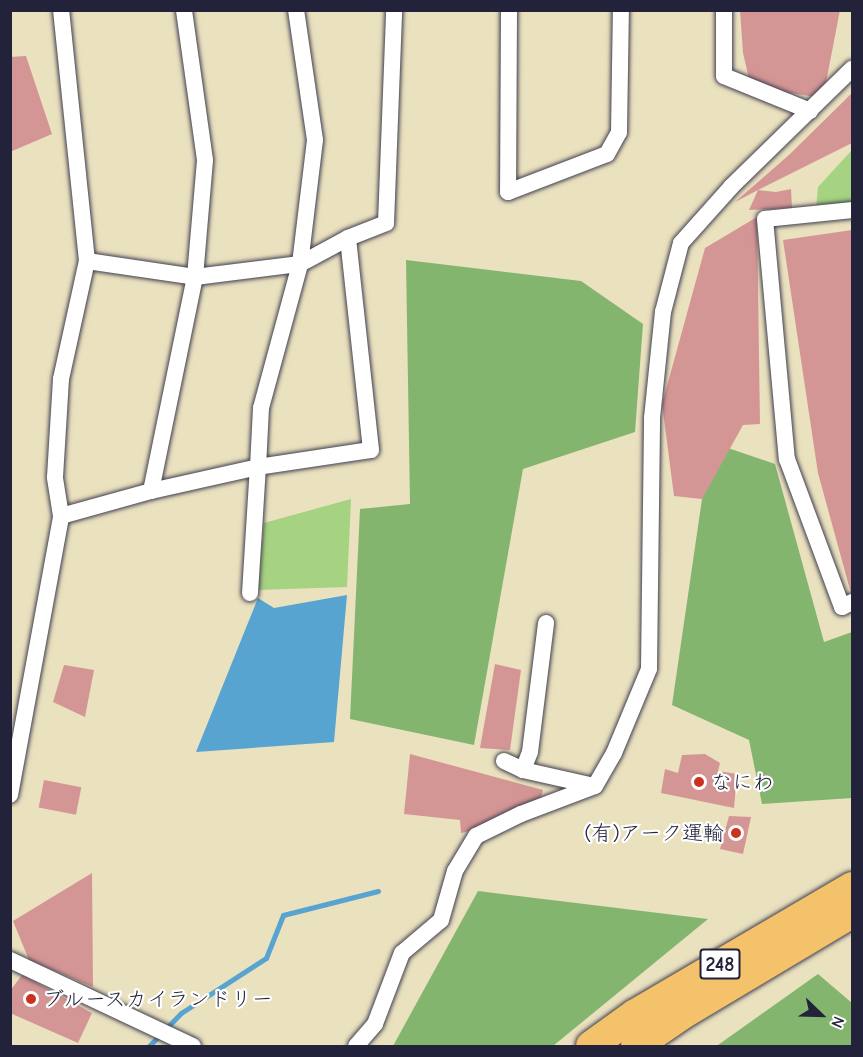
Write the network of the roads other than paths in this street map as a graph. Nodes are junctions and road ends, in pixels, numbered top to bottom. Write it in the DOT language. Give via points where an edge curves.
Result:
graph roads {
  1 [pos="61,10"];
  2 [pos="184,10"];
  3 [pos="296,10"];
  4 [pos="394,10"];
  5 [pos="509,10"];
  6 [pos="621,10"];
  7 [pos="724,10"];
  8 [pos="852,69"];
  9 [pos="810,111"];
  10 [pos="852,210"];
  11 [pos="348,238"];
  12 [pos="87,261"];
  13 [pos="300,264"];
  14 [pos="195,277"];
  15 [pos="258,467"];
  16 [pos="151,491"];
  17 [pos="61,516"];
  18 [pos="250,593"];
  19 [pos="852,602"];
  20 [pos="546,623"];
  21 [pos="504,761"];
  22 [pos="523,770"];
  23 [pos="595,786"];
  24 [pos="10,795"];
  25 [pos="852,887"];
  26 [pos="852,913"];
  27 [pos="10,960"];
  28 [pos="193,1047"];
  29 [pos="356,1047"];
  30 [pos="591,1047"];
  31 [pos="636,1047"];
  1 -- 12 [label="street"];
  2 -- 14 [label="street" via="205,160"];
  3 -- 13 [label="street" via="315,140"];
  4 -- 11 [label="street" via="386,224"];
  5 -- 6 [label="street" via="508,192 607,154 619,132"];
  7 -- 9 [label="street" via="724,76"];
  8 -- 9 [label="street"];
  9 -- 23 [label="street" via="732,186 681,243 663,312 652,418 650,669 627,728"];
  10 -- 19 [label="street" via="765,219 787,459 842,607"];
  11 -- 13 [label="street"];
  11 -- 15 [label="street" via="370,450"];
  12 -- 14 [label="street"];
  12 -- 17 [label="street" via="61,379 55,477"];
  13 -- 14 [label="street"];
  13 -- 15 [label="street" via="261,408"];
  14 -- 16 [label="street"];
  15 -- 16 [label="street"];
  15 -- 18 [label="street"];
  16 -- 17 [label="street"];
  17 -- 24 [label="street"];
  20 -- 22 [label="street" via="530,752"];
  21 -- 22 [label="street"];
  22 -- 23 [label="street"];
  23 -- 29 [label="street" via="476,836 455,871 441,920 402,953 375,1024"];
  25 -- 30 [label="highway, 248" via="634,1015"];
  26 -- 31 [label="highway, 248" via="683,1014"];
  27 -- 28 [label="street"];
}
